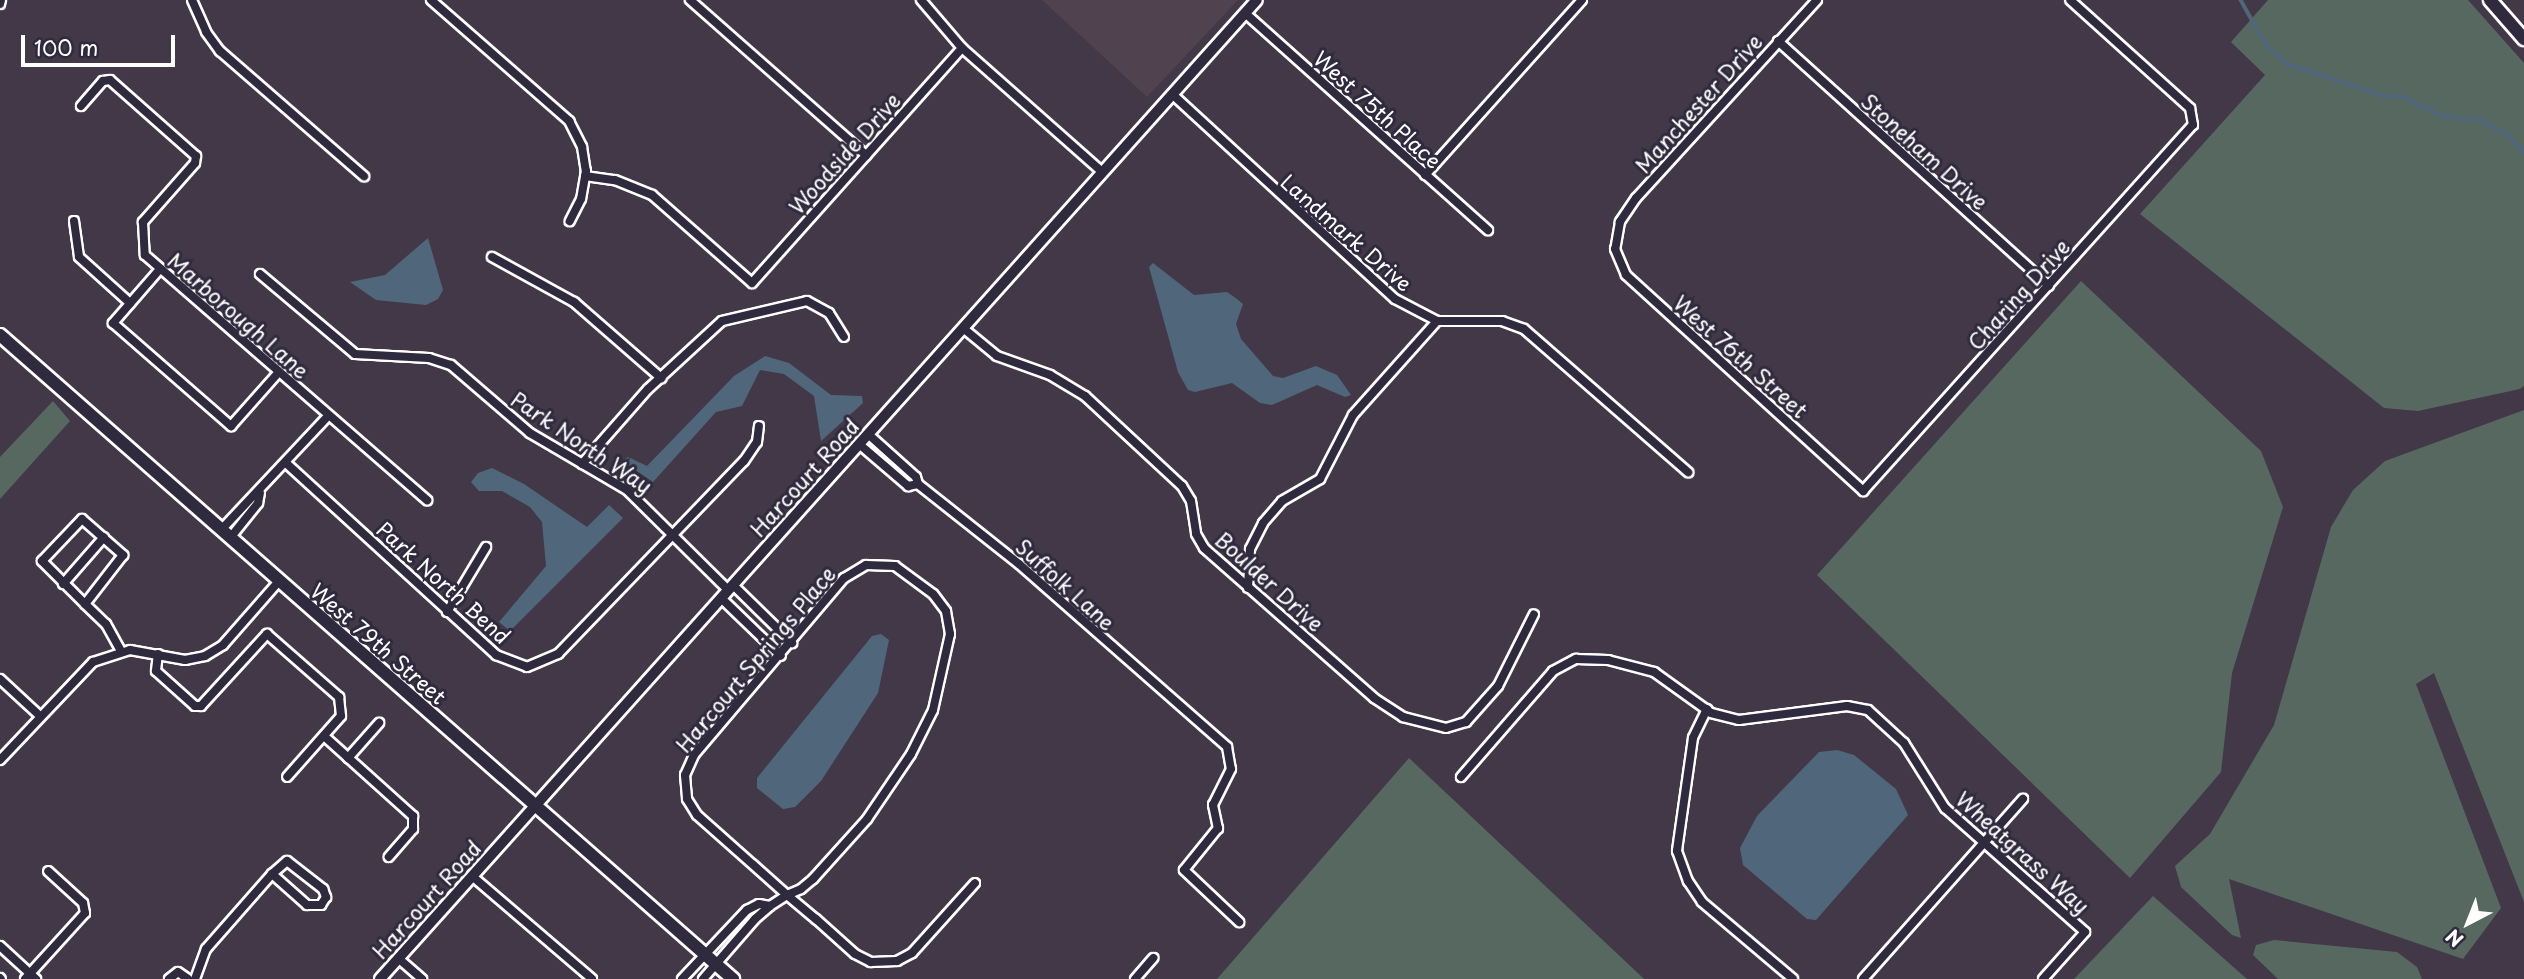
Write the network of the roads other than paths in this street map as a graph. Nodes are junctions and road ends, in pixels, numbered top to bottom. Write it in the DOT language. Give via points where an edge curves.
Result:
graph roads {
  1 [pos="192,0"];
  2 [pos="431,0"];
  3 [pos="690,0"];
  4 [pos="921,0"];
  5 [pos="1257,0"];
  6 [pos="1582,0"];
  7 [pos="1817,0"];
  8 [pos="2070,0"];
  9 [pos="2490,0"];
  10 [pos="1245,13"];
  11 [pos="2524,39"];
  12 [pos="1778,41"];
  13 [pos="962,48"];
  14 [pos="1172,94"];
  15 [pos="81,106"];
  16 [pos="866,155"];
  17 [pos="1102,172"];
  18 [pos="1424,175"];
  19 [pos="364,176"];
  20 [pos="585,176"];
  21 [pos="74,221"];
  22 [pos="570,221"];
  23 [pos="1488,230"];
  24 [pos="1616,237"];
  25 [pos="492,257"];
  26 [pos="160,269"];
  27 [pos="260,274"];
  28 [pos="2049,286"];
  29 [pos="130,303"];
  30 [pos="1437,321"];
  31 [pos="963,328"];
  32 [pos="0,335"];
  33 [pos="844,337"];
  34 [pos="278,373"];
  35 [pos="661,377"];
  36 [pos="328,416"];
  37 [pos="759,426"];
  38 [pos="868,434"];
  39 [pos="859,444"];
  40 [pos="286,463"];
  41 [pos="582,464"];
  42 [pos="1688,472"];
  43 [pos="918,484"];
  44 [pos="1863,491"];
  45 [pos="427,500"];
  46 [pos="674,533"];
  47 [pos="226,534"];
  48 [pos="104,537"];
  49 [pos="486,547"];
  50 [pos="279,581"];
  51 [pos="62,584"];
  52 [pos="1248,587"];
  53 [pos="728,591"];
  54 [pos="85,604"];
  55 [pos="447,612"];
  56 [pos="1534,614"];
  57 [pos="792,643"];
  58 [pos="121,651"];
  59 [pos="158,654"];
  60 [pos="781,656"];
  61 [pos="0,679"];
  62 [pos="1707,709"];
  63 [pos="40,716"];
  64 [pos="379,723"];
  65 [pos="324,736"];
  66 [pos="348,758"];
  67 [pos="0,760"];
  68 [pos="287,777"];
  69 [pos="1461,777"];
  70 [pos="2023,799"];
  71 [pos="535,806"];
  72 [pos="1985,842"];
  73 [pos="389,857"];
  74 [pos="48,871"];
  75 [pos="272,874"];
  76 [pos="472,876"];
  77 [pos="975,883"];
  78 [pos="787,895"];
  79 [pos="770,906"];
  80 [pos="1239,922"];
  81 [pos="0,946"];
  82 [pos="704,954"];
  83 [pos="398,958"];
  84 [pos="1153,958"];
  85 [pos="716,964"];
  86 [pos="31,977"];
  87 [pos="169,979"];
  88 [pos="188,979"];
  89 [pos="195,979"];
  90 [pos="380,979"];
  91 [pos="422,979"];
  92 [pos="592,979"];
  93 [pos="682,979"];
  94 [pos="703,979"];
  95 [pos="733,979"];
  96 [pos="1135,979"];
  97 [pos="1793,979"];
  98 [pos="1863,979"];
  99 [pos="2043,979"];
  1 -- 19 [label="street" via="220,51"];
  2 -- 20 [label="street" via="566,117 582,147"];
  3 -- 16 [label="street"];
  4 -- 13 [label="street"];
  5 -- 10 [label="street, Harcourt Road"];
  6 -- 18 [label="street"];
  7 -- 12 [label="street, Manchester Drive"];
  8 -- 28 [label="street, Charing Drive" via="2190,108 2194,119 2191,130"];
  9 -- 11 [label="main road"];
  10 -- 14 [label="street, Harcourt Road"];
  10 -- 18 [label="street, West 75th Place"];
  12 -- 24 [label="street, Manchester Drive" via="1636,198"];
  12 -- 28 [label="street, Stoneham Drive"];
  13 -- 16 [label="street, Woodside Drive"];
  13 -- 17 [label="street"];
  14 -- 17 [label="street, Harcourt Road"];
  14 -- 30 [label="street, Landmark Drive" via="1395,299"];
  15 -- 26 [label="street, Marborough Lane" via="103,81 110,80 196,156 195,163 141,226 142,249"];
  16 -- 20 [label="street, Woodside Drive" via="752,283 652,195 615,180"];
  17 -- 31 [label="street, Harcourt Road"];
  18 -- 23 [label="street, West 75th Place"];
  20 -- 22 [label="street"];
  21 -- 29 [label="street" via="79,257"];
  24 -- 44 [label="street, West 76th Street" via="1619,264 1626,275"];
  25 -- 35 [label="street" via="574,302"];
  26 -- 29 [label="street"];
  26 -- 34 [label="street, Marborough Lane"];
  27 -- 41 [label="street, Park North Way" via="345,349 367,356 445,362 530,433"];
  28 -- 44 [label="street, Charing Drive"];
  29 -- 34 [label="street" via="113,323 231,426"];
  30 -- 42 [label="street, Landmark Drive" via="1502,321 1524,329"];
  30 -- 52 [label="street" via="1353,415 1321,477 1282,501 1265,519 1250,549"];
  31 -- 38 [label="street, Harcourt Road"];
  31 -- 52 [label="street, Boulder Drive" via="995,354 1050,375 1085,396 1182,486 1191,501 1202,545"];
  32 -- 47 [label="main road, West 79th Street"];
  33 -- 35 [label="street" via="821,306 793,302 722,321"];
  34 -- 36 [label="street, Marborough Lane"];
  35 -- 41 [label="street"];
  36 -- 40 [label="street"];
  36 -- 45 [label="street, Marborough Lane"];
  37 -- 46 [label="street, Park North Bend" via="748,457"];
  38 -- 39 [label="street, Harcourt Road"];
  38 -- 43 [label="street" via="916,477"];
  39 -- 43 [label="street, Suffolk Lane" via="908,485"];
  39 -- 53 [label="street, Harcourt Road"];
  40 -- 47 [label="street"];
  40 -- 55 [label="street, Park North Bend"];
  41 -- 46 [label="street, Park North Way" via="627,490"];
  43 -- 80 [label="street, Suffolk Lane" via="1019,564 1227,747 1231,769 1213,805 1218,828 1184,870"];
  46 -- 53 [label="street, Park North Way"];
  46 -- 55 [label="street, Park North Bend" via="558,654 542,664 527,667 507,662"];
  47 -- 50 [label="main road, West 79th Street"];
  48 -- 51 [label="street"];
  48 -- 51 [label="street" via="82,519 59,539 42,564"];
  48 -- 54 [label="street" via="123,559"];
  49 -- 55 [label="street"];
  50 -- 59 [label="street" via="213,653 185,660"];
  50 -- 71 [label="main road, West 79th Street"];
  51 -- 54 [label="street"];
  52 -- 56 [label="street, Boulder Drive" via="1390,710 1425,725 1455,727 1471,718 1496,690"];
  53 -- 57 [label="street"];
  53 -- 60 [label="street"];
  53 -- 71 [label="street, Harcourt Road"];
  54 -- 58 [label="street" via="106,624"];
  57 -- 60 [label="street, Harcourt Springs Place"];
  57 -- 78 [label="street, Harcourt Springs Place" via="852,571 880,564 907,574 939,599 950,622 933,710 874,810 815,877"];
  58 -- 59 [label="street"];
  58 -- 63 [label="street" via="85,667"];
  59 -- 65 [label="street" via="156,671 199,706 267,634 342,702 341,716"];
  60 -- 78 [label="street, Harcourt Springs Place" via="694,755 685,786 697,816"];
  61 -- 63 [label="street"];
  62 -- 69 [label="street, Wheatgrass Way" via="1654,672 1608,660 1576,659 1553,671"];
  62 -- 72 [label="street, Wheatgrass Way" via="1739,720 1847,706 1868,710 1904,743 1945,808"];
  62 -- 97 [label="street" via="1693,738 1677,851 1702,902"];
  63 -- 67 [label="street"];
  64 -- 66 [label="street"];
  65 -- 66 [label="street"];
  65 -- 68 [label="street"];
  66 -- 73 [label="street" via="414,818 413,829"];
  70 -- 72 [label="street"];
  71 -- 76 [label="street, Harcourt Road"];
  71 -- 82 [label="main road, West 79th Street"];
  72 -- 98 [label="street"];
  72 -- 99 [label="street, Wheatgrass Way" via="2085,932"];
  74 -- 86 [label="street" via="83,903 85,913"];
  75 -- 75 [label="street" via="307,905 316,908 325,901 323,889 294,862 283,863"];
  75 -- 89 [label="street" via="206,949"];
  76 -- 83 [label="street, Harcourt Road"];
  76 -- 92 [label="street"];
  77 -- 78 [label="street" via="912,953 881,963 855,954"];
  78 -- 79 [label="street"];
  79 -- 82 [label="street" via="759,904 747,910"];
  79 -- 85 [label="street"];
  81 -- 86 [label="street"];
  82 -- 85 [label="main road, West 79th Street"];
  82 -- 93 [label="street"];
  83 -- 90 [label="street, Harcourt Road"];
  83 -- 91 [label="street"];
  84 -- 96 [label="street"];
  85 -- 94 [label="street"];
  85 -- 95 [label="main road, West 79th Street"];
  87 -- 88 [label="street" via="178,972"];
}
